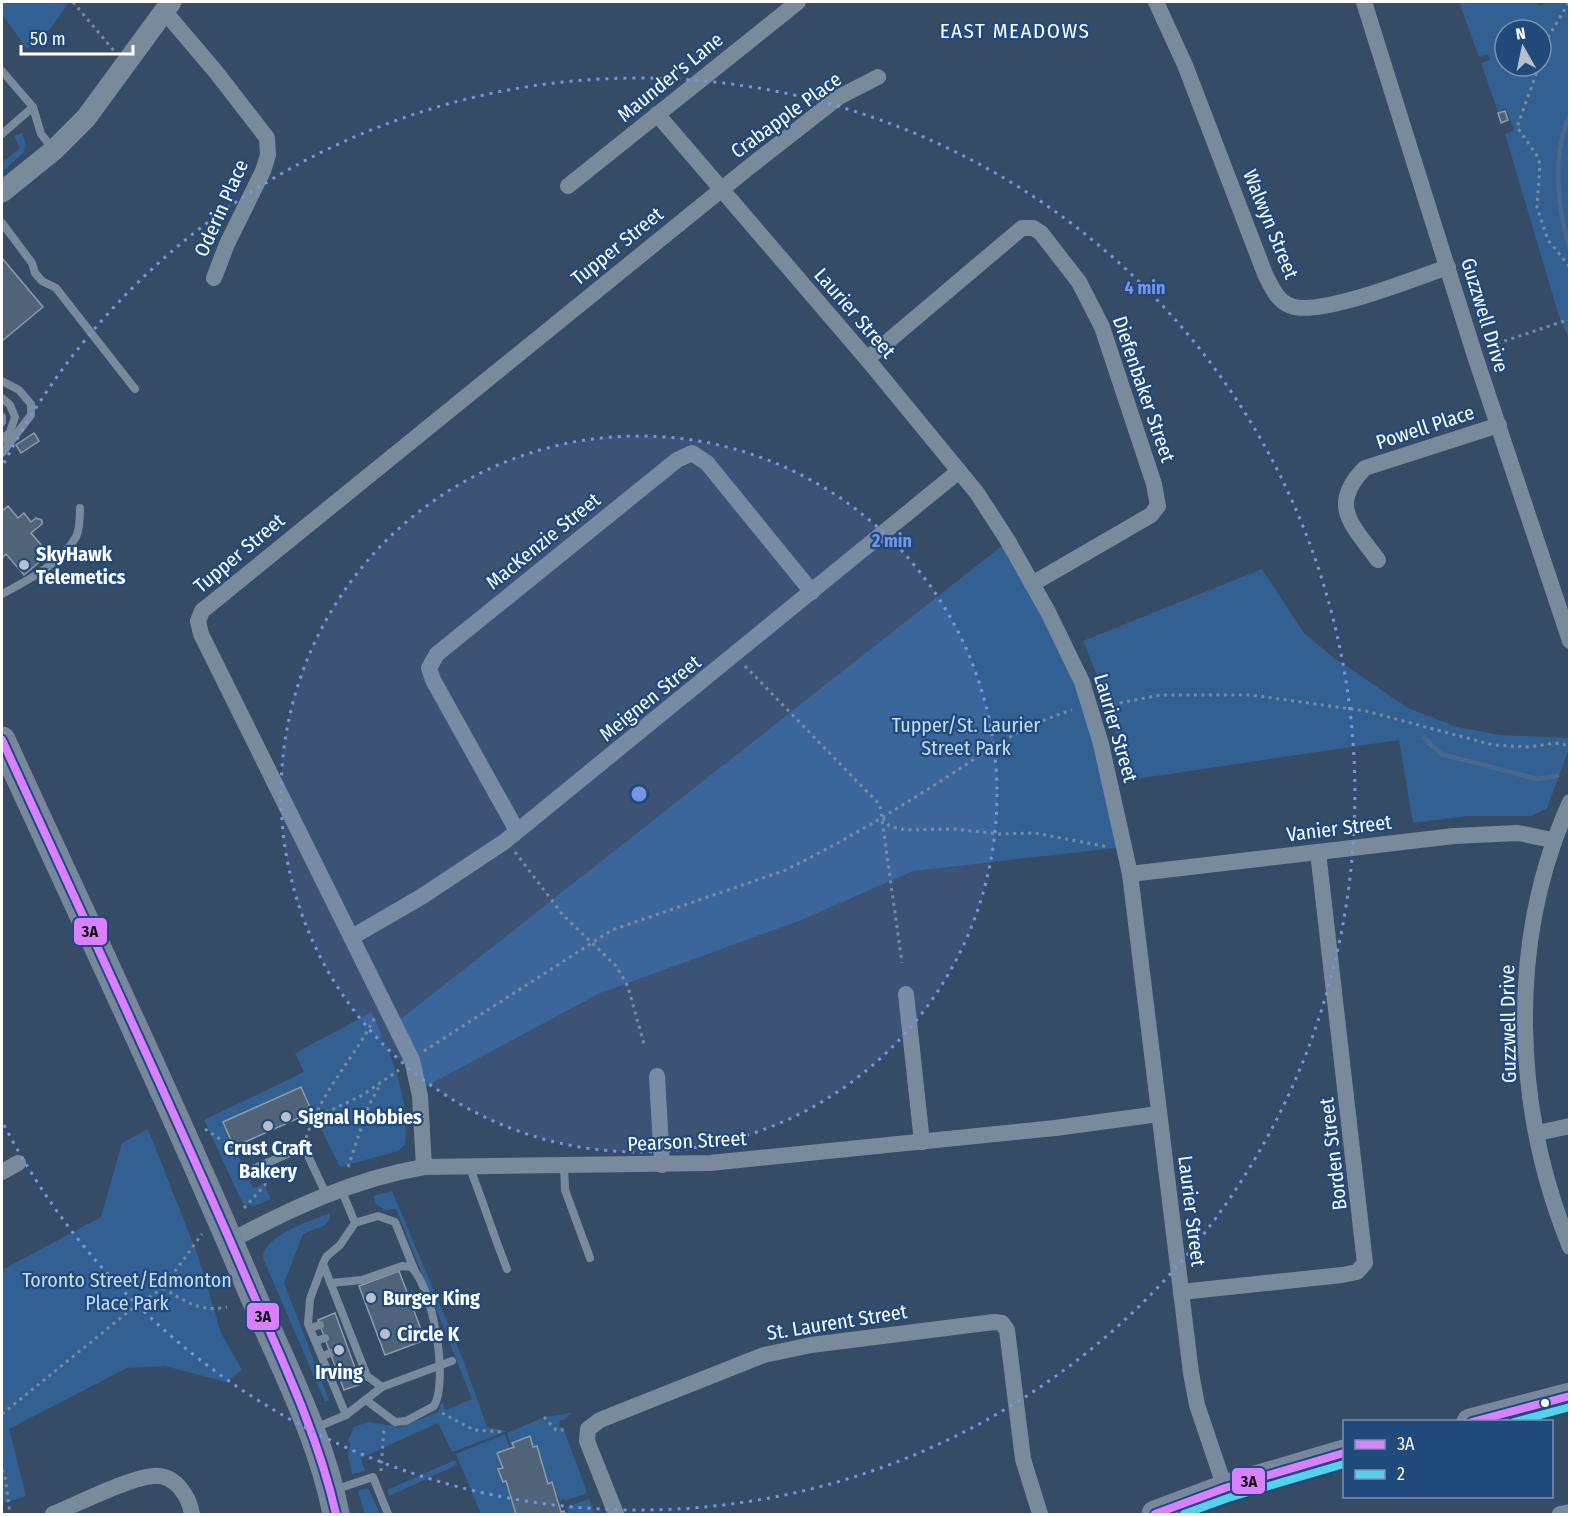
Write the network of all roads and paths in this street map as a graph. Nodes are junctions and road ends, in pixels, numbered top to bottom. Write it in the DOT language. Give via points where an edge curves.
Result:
graph roads {
  1 [pos="73,2"];
  2 [pos="798,2"];
  3 [pos="1156,2"];
  4 [pos="1364,2"];
  5 [pos="1569,2"];
  6 [pos="168,7"];
  7 [pos="1553,29"];
  8 [pos="117,55"];
  9 [pos="3,74"];
  10 [pos="878,77"];
  11 [pos="1535,78"];
  12 [pos="33,107"];
  13 [pos="657,114"];
  14 [pos="2,134"];
  15 [pos="54,150"];
  16 [pos="568,186"];
  17 [pos="720,190"];
  18 [pos="2,192"];
  19 [pos="2,223"];
  20 [pos="1448,267"];
  21 [pos="1569,267"];
  22 [pos="213,278"];
  23 [pos="1569,319"];
  24 [pos="1490,346"];
  25 [pos="867,358"];
  26 [pos="2,381"];
  27 [pos="135,389"];
  28 [pos="2,398"];
  29 [pos="1498,425"];
  30 [pos="2,440"];
  31 [pos="2,453"];
  32 [pos="959,471"];
  33 [pos="80,508"];
  34 [pos="1377,560"];
  35 [pos="1032,584"];
  36 [pos="812,592"];
  37 [pos="2,594"];
  38 [pos="1569,641"];
  39 [pos="745,666"];
  40 [pos="1105,706"];
  41 [pos="1072,710"];
  42 [pos="2,740"];
  43 [pos="1569,746"];
  44 [pos="1569,802"];
  45 [pos="881,817"];
  46 [pos="518,831"];
  47 [pos="1552,840"];
  48 [pos="1108,848"];
  49 [pos="515,852"];
  50 [pos="1318,852"];
  51 [pos="1130,874"];
  52 [pos="352,937"];
  53 [pos="593,943"];
  54 [pos="902,963"];
  55 [pos="906,994"];
  56 [pos="376,1015"];
  57 [pos="644,1044"];
  58 [pos="424,1051"];
  59 [pos="399,1070"];
  60 [pos="657,1076"];
  61 [pos="381,1083"];
  62 [pos="1159,1114"];
  63 [pos="312,1119"];
  64 [pos="1569,1126"];
  65 [pos="205,1129"];
  66 [pos="1537,1133"];
  67 [pos="922,1142"];
  68 [pos="304,1147"];
  69 [pos="235,1149"];
  70 [pos="18,1163"];
  71 [pos="266,1163"];
  72 [pos="564,1165"];
  73 [pos="662,1165"];
  74 [pos="469,1166"];
  75 [pos="348,1167"];
  76 [pos="424,1167"];
  77 [pos="255,1168"];
  78 [pos="2,1172"];
  79 [pos="333,1192"];
  80 [pos="244,1208"];
  81 [pos="355,1223"];
  82 [pos="202,1234"];
  83 [pos="230,1241"];
  84 [pos="1569,1247"];
  85 [pos="590,1258"];
  86 [pos="323,1264"];
  87 [pos="507,1269"];
  88 [pos="414,1270"];
  89 [pos="331,1283"];
  90 [pos="163,1288"];
  91 [pos="1181,1292"];
  92 [pos="227,1307"];
  93 [pos="320,1325"];
  94 [pos="310,1328"];
  95 [pos="325,1338"];
  96 [pos="316,1341"];
  97 [pos="452,1361"];
  98 [pos="439,1366"];
  99 [pos="382,1387"];
  100 [pos="1569,1396"];
  101 [pos="366,1400"];
  102 [pos="434,1406"];
  103 [pos="2,1414"];
  104 [pos="346,1415"];
  105 [pos="386,1416"];
  106 [pos="544,1417"];
  107 [pos="1478,1420"];
  108 [pos="564,1430"];
  109 [pos="310,1431"];
  110 [pos="505,1432"];
  111 [pos="1343,1454"];
  112 [pos="2,1470"];
  113 [pos="381,1473"];
  114 [pos="1225,1488"];
  115 [pos="334,1503"];
  116 [pos="1569,1512"];
  117 [pos="10,1515"];
  118 [pos="53,1515"];
  119 [pos="192,1515"];
  120 [pos="388,1515"];
  121 [pos="616,1515"];
  122 [pos="1040,1515"];
  123 [pos="1155,1515"];
  124 [pos="1560,1515"];
  1 -- 8 [label="path"];
  2 -- 13 [label="street, Maunder's Lane"];
  3 -- 20 [label="street, Walwyn Street" via="1185,65 1261,263 1283,302 1317,308"];
  4 -- 20 [label="street, Guzzwell Drive"];
  5 -- 7 [label="path"];
  6 -- 15 [label="street" via="101,100"];
  6 -- 22 [label="street, Oderin Place" via="267,138 263,171"];
  9 -- 12 [label="lane"];
  10 -- 17 [label="street, Crabapple Place" via="839,97"];
  11 -- 21 [label="path" via="1517,127 1540,164 1537,207 1548,240"];
  12 -- 14 [label="lane"];
  12 -- 15 [label="lane" via="41,134"];
  13 -- 16 [label="street, Maunder's Lane"];
  13 -- 17 [label="street, Laurier Street"];
  15 -- 18 [label="street"];
  17 -- 25 [label="street, Laurier Street"];
  17 -- 52 [label="street, Tupper Street" via="202,611 198,621 201,634"];
  19 -- 27 [label="lane" via="32,263 35,273 56,288"];
  20 -- 29 [label="street, Guzzwell Drive"];
  23 -- 24 [label="path"];
  25 -- 32 [label="street, Laurier Street"];
  25 -- 35 [label="street, Diefenbaker Street" via="1022,228 1041,233 1079,282 1102,327 1158,506 1151,515"];
  26 -- 31 [label="lane" via="19,390 31,404 31,415"];
  28 -- 30 [label="lane" via="15,417 10,432"];
  29 -- 34 [label="street, Powell Place" via="1365,468 1350,483 1344,503 1352,525"];
  29 -- 38 [label="street, Guzzwell Drive"];
  32 -- 35 [label="street, Laurier Street" via="994,517"];
  32 -- 36 [label="street, Meignen Street"];
  33 -- 37 [label="lane" via="77,536 64,551 25,583"];
  35 -- 51 [label="street, Laurier Street" via="1066,647 1091,708"];
  36 -- 46 [label="street, Meignen Street"];
  36 -- 46 [label="street, MacKenzie Street" via="707,463 692,453 677,460 437,654 429,668 433,680"];
  39 -- 45 [label="path" via="864,788 879,805"];
  40 -- 43 [label="path" via="1160,695 1251,695 1366,711 1493,745"];
  41 -- 45 [label="path" via="1003,739"];
  42 -- 83 [label="main road"];
  44 -- 47 [label="street, Guzzwell Drive"];
  45 -- 48 [label="path" via="889,826 905,831 1035,832"];
  45 -- 53 [label="path" via="842,842 783,871 634,921"];
  45 -- 54 [label="path"];
  46 -- 52 [label="street, Meignen Street" via="422,897"];
  47 -- 50 [label="street, Vanier Street" via="1518,833 1486,833"];
  47 -- 66 [label="street, Guzzwell Drive" via="1534,910 1525,994 1527,1069"];
  49 -- 53 [label="path" via="563,915"];
  50 -- 51 [label="street, Vanier Street"];
  50 -- 91 [label="street, Borden Street" via="1365,1263 1357,1272 1342,1275"];
  51 -- 62 [label="street, Laurier Street"];
  52 -- 76 [label="street, Tupper Street" via="412,1060 420,1096"];
  53 -- 57 [label="path" via="617,967 628,987"];
  53 -- 58 [label="path"];
  55 -- 67 [label="street"];
  56 -- 63 [label="path"];
  59 -- 61 [label="path"];
  60 -- 73 [label="street"];
  61 -- 63 [label="path"];
  61 -- 75 [label="path" via="369,1105"];
  62 -- 67 [label="street, Pearson Street"];
  62 -- 91 [label="street, Laurier Street"];
  63 -- 68 [label="path"];
  64 -- 66 [label="street"];
  65 -- 69 [label="path"];
  66 -- 84 [label="street, Guzzwell Drive"];
  67 -- 73 [label="street, Pearson Street" via="766,1159"];
  68 -- 71 [label="lane"];
  68 -- 79 [label="lane"];
  70 -- 78 [label="street"];
  71 -- 77 [label="lane"];
  71 -- 80 [label="path" via="265,1185"];
  72 -- 73 [label="street, Pearson Street"];
  72 -- 74 [label="street, Pearson Street"];
  72 -- 85 [label="lane" via="566,1190"];
  74 -- 76 [label="street, Pearson Street"];
  74 -- 87 [label="lane"];
  76 -- 79 [label="street, Pearson Street" via="385,1174"];
  79 -- 81 [label="lane"];
  79 -- 83 [label="street, Pearson Street"];
  81 -- 86 [label="lane"];
  81 -- 88 [label="lane" via="378,1216 395,1222"];
  82 -- 90 [label="path"];
  83 -- 109 [label="main road"];
  86 -- 89 [label="lane"];
  86 -- 94 [label="lane" via="310,1299"];
  88 -- 89 [label="lane" via="402,1266 362,1280"];
  88 -- 98 [label="lane" via="436,1323"];
  89 -- 99 [label="lane" via="363,1377"];
  90 -- 92 [label="path" via="199,1308"];
  90 -- 103 [label="path"];
  91 -- 114 [label="street, Laurier Street" via="1197,1405"];
  93 -- 94 [label="lane"];
  94 -- 96 [label="lane"];
  95 -- 96 [label="lane"];
  96 -- 104 [label="lane" via="326,1355"];
  97 -- 98 [label="lane"];
  98 -- 99 [label="lane"];
  98 -- 102 [label="lane"];
  99 -- 101 [label="lane"];
  100 -- 107 [label="main road"];
  101 -- 104 [label="lane"];
  101 -- 105 [label="lane"];
  102 -- 105 [label="lane" via="406,1422 395,1422"];
  102 -- 110 [label="path" via="474,1430"];
  104 -- 109 [label="lane"];
  105 -- 113 [label="path"];
  106 -- 108 [label="path" via="556,1430"];
  109 -- 115 [label="main road"];
  111 -- 114 [label="main road"];
  112 -- 117 [label="path"];
  114 -- 123 [label="main road"];
  115 -- 120 [label="lane" via="373,1477"];
  116 -- 124 [label="street"];
  118 -- 119 [label="street" via="133,1481 155,1476 170,1480 182,1490 191,1504"];
  121 -- 122 [label="street, St. Laurent Street" via="588,1441 588,1429 600,1420 764,1355 811,1345 994,1322 1002,1323 1007,1330 1023,1459"];
}
